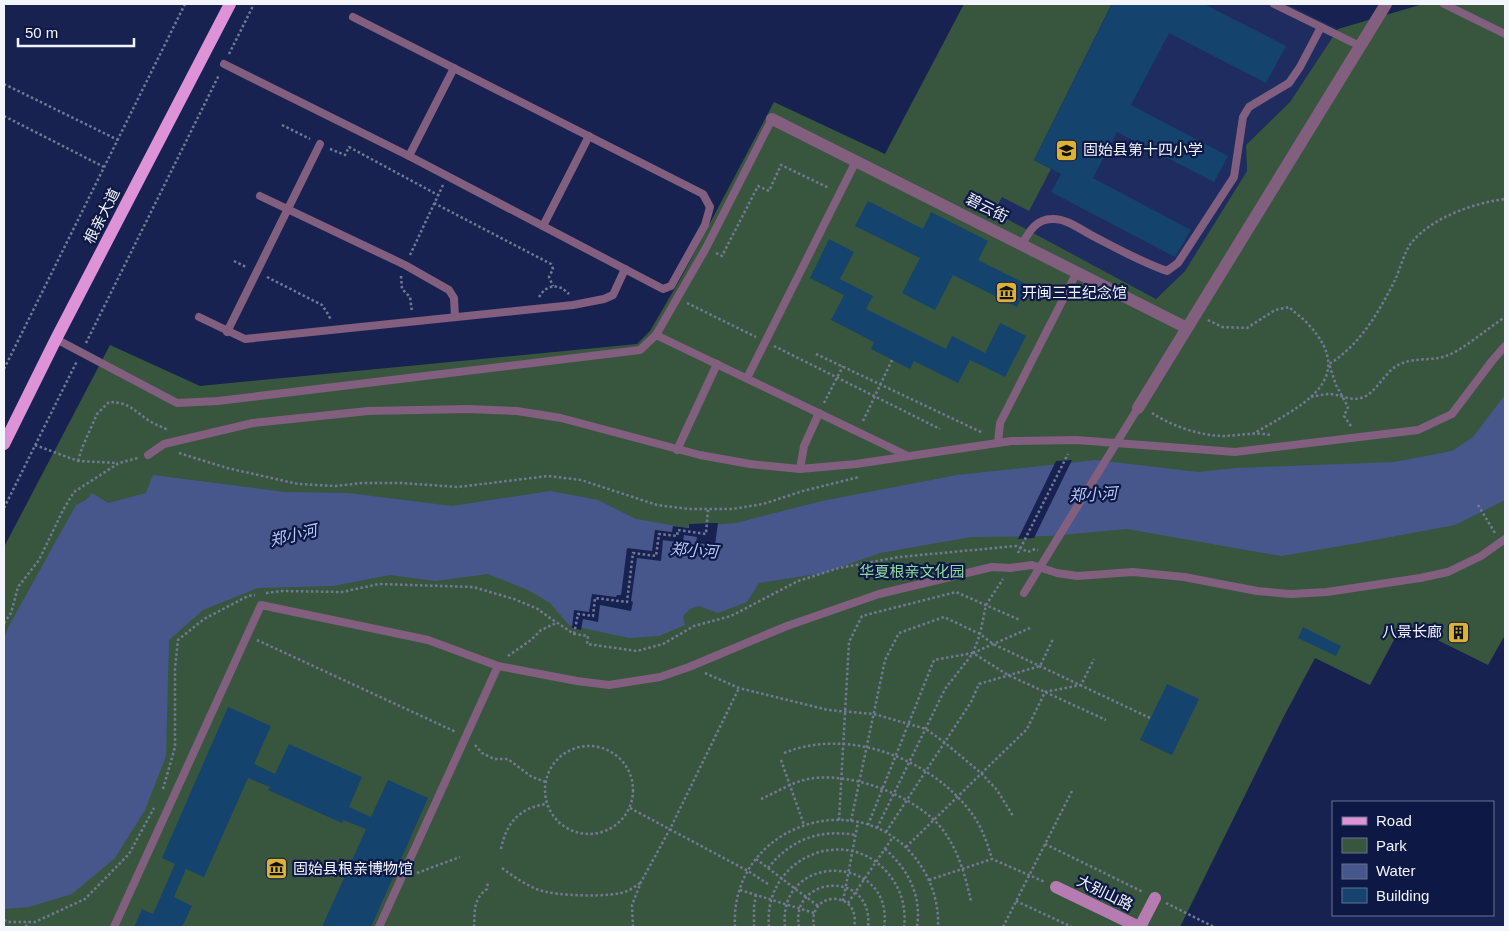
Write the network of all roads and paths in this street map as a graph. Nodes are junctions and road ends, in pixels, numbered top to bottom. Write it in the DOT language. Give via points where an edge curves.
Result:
graph roads {
  1 [pos="185,4"];
  2 [pos="230,4"];
  3 [pos="254,4"];
  4 [pos="1274,4"];
  5 [pos="1386,4"];
  6 [pos="1444,4"];
  7 [pos="354,17"];
  8 [pos="1321,27"];
  9 [pos="1505,34"];
  10 [pos="1360,46"];
  11 [pos="224,64"];
  12 [pos="454,68"];
  13 [pos="4,84"];
  14 [pos="4,116"];
  15 [pos="772,119"];
  16 [pos="282,126"];
  17 [pos="588,136"];
  18 [pos="118,140"];
  19 [pos="320,144"];
  20 [pos="409,156"];
  21 [pos="856,161"];
  22 [pos="104,167"];
  23 [pos="447,176"];
  24 [pos="840,193"];
  25 [pos="260,196"];
  26 [pos="438,196"];
  27 [pos="1505,199"];
  28 [pos="434,203"];
  29 [pos="288,209"];
  30 [pos="543,226"];
  31 [pos="1022,244"];
  32 [pos="706,248"];
  33 [pos="234,261"];
  34 [pos="405,265"];
  35 [pos="625,269"];
  36 [pos="257,272"];
  37 [pos="1077,272"];
  38 [pos="553,286"];
  39 [pos="677,297"];
  40 [pos="1196,313"];
  41 [pos="199,317"];
  42 [pos="455,317"];
  43 [pos="1505,318"];
  44 [pos="407,322"];
  45 [pos="1187,328"];
  46 [pos="334,330"];
  47 [pos="227,332"];
  48 [pos="656,335"];
  49 [pos="56,339"];
  50 [pos="765,341"];
  51 [pos="1505,346"];
  52 [pos="81,352"];
  53 [pos="816,354"];
  54 [pos="892,360"];
  55 [pos="717,364"];
  56 [pos="1329,364"];
  57 [pos="843,366"];
  58 [pos="4,369"];
  59 [pos="837,377"];
  60 [pos="746,378"];
  61 [pos="880,385"];
  62 [pos="875,396"];
  63 [pos="1343,397"];
  64 [pos="1309,398"];
  65 [pos="1139,406"];
  66 [pos="819,413"];
  67 [pos="167,429"];
  68 [pos="940,429"];
  69 [pos="999,431"];
  70 [pos="858,432"];
  71 [pos="1253,434"];
  72 [pos="1360,437"];
  73 [pos="998,442"];
  74 [pos="4,444"];
  75 [pos="35,445"];
  76 [pos="1280,446"];
  77 [pos="677,450"];
  78 [pos="172,454"];
  79 [pos="1068,454"];
  80 [pos="148,456"];
  81 [pos="908,456"];
  82 [pos="78,461"];
  83 [pos="119,463"];
  84 [pos="800,469"];
  85 [pos="863,476"];
  86 [pos="1478,505"];
  87 [pos="4,508"];
  88 [pos="708,510"];
  89 [pos="1503,541"];
  90 [pos="1042,552"];
  91 [pos="1010,568"];
  92 [pos="1024,593"];
  93 [pos="986,605"];
  94 [pos="1020,620"];
  95 [pos="4,623"];
  96 [pos="557,623"];
  97 [pos="1030,628"];
  98 [pos="575,633"];
  99 [pos="980,634"];
  100 [pos="248,635"];
  101 [pos="1053,639"];
  102 [pos="993,644"];
  103 [pos="973,653"];
  104 [pos="1094,659"];
  105 [pos="498,666"];
  106 [pos="1040,666"];
  107 [pos="689,667"];
  108 [pos="1008,675"];
  109 [pos="1081,685"];
  110 [pos="739,688"];
  111 [pos="1045,692"];
  112 [pos="845,711"];
  113 [pos="874,714"];
  114 [pos="1150,718"];
  115 [pos="1106,720"];
  116 [pos="908,723"];
  117 [pos="926,729"];
  118 [pos="465,736"];
  119 [pos="944,742"];
  120 [pos="843,745"];
  121 [pos="867,748"];
  122 [pos="784,753"];
  123 [pos="895,756"];
  124 [pos="781,760"];
  125 [pos="910,762"];
  126 [pos="925,771"];
  127 [pos="981,773"];
  128 [pos="841,779"];
  129 [pos="546,782"];
  130 [pos="860,782"];
  131 [pos="790,786"];
  132 [pos="882,789"];
  133 [pos="1072,791"];
  134 [pos="895,794"];
  135 [pos="161,795"];
  136 [pos="957,797"];
  137 [pos="762,799"];
  138 [pos="906,800"];
  139 [pos="157,803"];
  140 [pos="547,804"];
  141 [pos="630,808"];
  142 [pos="1014,816"];
  143 [pos="839,820"];
  144 [pos="852,821"];
  145 [pos="933,821"];
  146 [pos="858,822"];
  147 [pos="804,825"];
  148 [pos="868,825"];
  149 [pos="877,828"];
  150 [pos="670,829"];
  151 [pos="886,832"];
  152 [pos="856,835"];
  153 [pos="894,837"];
  154 [pos="1045,844"];
  155 [pos="906,847"];
  156 [pos="501,849"];
  157 [pos="885,849"];
  158 [pos="853,852"];
  159 [pos="460,858"];
  160 [pos="756,859"];
  161 [pos="992,859"];
  162 [pos="876,862"];
  163 [pos="502,868"];
  164 [pos="768,868"];
  165 [pos="964,869"];
  166 [pos="748,871"];
  167 [pos="849,871"];
  168 [pos="1029,876"];
  169 [pos="781,878"];
  170 [pos="400,879"];
  171 [pos="864,879"];
  172 [pos="929,880"];
  173 [pos="488,881"];
  174 [pos="641,882"];
  175 [pos="768,884"];
  176 [pos="846,887"];
  177 [pos="1056,887"];
  178 [pos="795,888"];
  179 [pos="740,890"];
  180 [pos="855,892"];
  181 [pos="756,894"];
  182 [pos="806,897"];
  183 [pos="1155,898"];
  184 [pos="770,899"];
  185 [pos="843,901"];
  186 [pos="971,901"];
  187 [pos="1016,901"];
  188 [pos="848,903"];
  189 [pos="787,904"];
  190 [pos="818,906"];
  191 [pos="800,908"];
  192 [pos="814,913"];
  193 [pos="4,920"];
  194 [pos="28,922"];
  195 [pos="26,927"];
  196 [pos="114,927"];
  197 [pos="379,927"];
  198 [pos="474,927"];
  199 [pos="633,927"];
  200 [pos="735,927"];
  201 [pos="754,927"];
  202 [pos="768,927"];
  203 [pos="785,927"];
  204 [pos="799,927"];
  205 [pos="814,927"];
  206 [pos="854,927"];
  207 [pos="859,927"];
  208 [pos="868,927"];
  209 [pos="884,927"];
  210 [pos="904,927"];
  211 [pos="917,927"];
  212 [pos="938,927"];
  213 [pos="1003,927"];
  214 [pos="1072,927"];
  215 [pos="1140,927"];
  216 [pos="1214,927"];
  1 -- 18 [label="path"];
  2 -- 49 [label="main road, 根亲大道"];
  3 -- 11 [label="path"];
  4 -- 8 [label="lane"];
  5 -- 10 [label="street"];
  6 -- 9 [label="lane"];
  7 -- 12 [label="lane"];
  8 -- 10 [label="lane"];
  8 -- 31 [label="lane" via="1289,83 1249,107 1243,116 1234,177 1178,263 1167,271 1053,218 1036,224"];
  10 -- 40 [label="street"];
  11 -- 20 [label="lane"];
  11 -- 52 [label="path"];
  12 -- 17 [label="lane"];
  12 -- 20 [label="lane"];
  13 -- 18 [label="path"];
  14 -- 22 [label="path"];
  15 -- 21 [label="street, 碧云街"];
  15 -- 32 [label="lane"];
  16 -- 19 [label="path"];
  17 -- 30 [label="lane"];
  17 -- 35 [label="lane" via="702,194 710,207 705,225 671,286 663,289"];
  18 -- 22 [label="path"];
  19 -- 26 [label="path" via="345,155 349,147"];
  19 -- 29 [label="lane"];
  20 -- 23 [label="lane"];
  21 -- 24 [label="lane"];
  21 -- 31 [label="street, 碧云街"];
  22 -- 58 [label="path"];
  23 -- 26 [label="path"];
  23 -- 30 [label="lane"];
  24 -- 32 [label="path" via="781,165 769,191 758,186 722,256"];
  24 -- 50 [label="lane"];
  25 -- 29 [label="lane"];
  26 -- 28 [label="path"];
  27 -- 56 [label="path" via="1470,207 1437,221 1412,242 1377,316 1344,354"];
  28 -- 34 [label="path"];
  28 -- 38 [label="path" via="552,264 549,277"];
  29 -- 34 [label="lane"];
  29 -- 36 [label="lane"];
  30 -- 35 [label="lane"];
  31 -- 37 [label="street, 碧云街"];
  32 -- 39 [label="lane"];
  33 -- 36 [label="path"];
  34 -- 42 [label="lane" via="450,290"];
  34 -- 44 [label="path" via="401,274 402,289 410,297 412,312"];
  35 -- 42 [label="lane" via="613,295 604,299"];
  36 -- 46 [label="path" via="322,305"];
  36 -- 47 [label="lane"];
  37 -- 45 [label="street, 碧云街"];
  37 -- 69 [label="lane" via="1000,423"];
  39 -- 48 [label="lane"];
  39 -- 50 [label="path"];
  40 -- 45 [label="street"];
  40 -- 56 [label="path" via="1222,328 1247,328 1275,310 1289,307 1309,324 1326,347"];
  41 -- 47 [label="lane"];
  42 -- 44 [label="lane"];
  43 -- 63 [label="path" via="1443,357 1416,359 1398,365 1365,396 1353,400"];
  44 -- 46 [label="lane"];
  45 -- 65 [label="street"];
  46 -- 47 [label="lane" via="246,339"];
  48 -- 52 [label="lane" via="640,350 228,400 177,403"];
  48 -- 55 [label="lane"];
  49 -- 52 [label="lane"];
  49 -- 74 [label="main road, 根亲大道"];
  50 -- 59 [label="path"];
  50 -- 60 [label="lane"];
  51 -- 72 [label="lane" via="1452,414 1418,430"];
  52 -- 75 [label="path"];
  53 -- 57 [label="path"];
  54 -- 61 [label="path"];
  55 -- 60 [label="lane"];
  55 -- 77 [label="lane"];
  56 -- 63 [label="path"];
  56 -- 64 [label="path" via="1321,386"];
  57 -- 59 [label="path"];
  57 -- 61 [label="path"];
  59 -- 62 [label="path"];
  59 -- 66 [label="path"];
  60 -- 66 [label="lane"];
  61 -- 62 [label="path"];
  61 -- 69 [label="path" via="984,433"];
  62 -- 68 [label="path"];
  62 -- 70 [label="path"];
  63 -- 64 [label="path" via="1329,394"];
  63 -- 72 [label="path" via="1348,407 1344,416"];
  64 -- 71 [label="path"];
  65 -- 71 [label="path" via="1166,422 1202,433 1222,436"];
  65 -- 92 [label="lane, bridge"];
  66 -- 70 [label="lane"];
  66 -- 84 [label="lane" via="804,446"];
  67 -- 82 [label="path" via="129,406 109,402 97,414"];
  69 -- 73 [label="lane"];
  70 -- 81 [label="lane"];
  71 -- 76 [label="path" via="1272,436"];
  72 -- 76 [label="lane"];
  73 -- 76 [label="lane" via="1076,440 1235,452"];
  73 -- 81 [label="lane"];
  75 -- 82 [label="path"];
  75 -- 87 [label="path"];
  77 -- 80 [label="lane" via="561,418 517,411 468,409 368,411 253,423 164,444"];
  77 -- 84 [label="lane" via="750,464"];
  78 -- 88 [label="path" via="180,453 227,468 298,484 400,483 458,487 548,476 581,480 657,505"];
  79 -- 91 [label="path, bridge"];
  80 -- 83 [label="path"];
  81 -- 84 [label="lane"];
  82 -- 83 [label="path"];
  83 -- 95 [label="path" via="74,492 39,560 18,587 11,612"];
  85 -- 88 [label="path" via="763,504"];
  86 -- 89 [label="path"];
  88 -- 98 [label="path" via="706,534 678,530 677,536 659,534 656,556 633,552 627,602 595,598 593,616 578,614"];
  89 -- 91 [label="lane" via="1448,572 1328,592 1291,594 1257,591 1184,577 1132,572 1077,576 1032,565"];
  90 -- 98 [label="path" via="1035,549 1028,552 1016,546 899,557 839,568 798,581 731,616 694,626 663,644 638,651 587,644 588,636"];
  91 -- 93 [label="path"];
  91 -- 107 [label="lane" via="992,567 879,594 787,626"];
  93 -- 94 [label="path"];
  93 -- 99 [label="path"];
  93 -- 112 [label="path" via="956,592 862,616 849,642"];
  96 -- 98 [label="path"];
  96 -- 105 [label="path" via="541,630"];
  96 -- 135 [label="path" via="538,609 473,588 379,584 342,592 282,591 248,596 204,619 178,640 175,747"];
  97 -- 102 [label="path"];
  99 -- 102 [label="path"];
  99 -- 103 [label="path"];
  99 -- 113 [label="path" via="944,617 899,634 885,660"];
  100 -- 105 [label="lane" via="261,605 428,640"];
  100 -- 118 [label="path"];
  100 -- 196 [label="lane"];
  101 -- 106 [label="path"];
  102 -- 103 [label="path"];
  102 -- 106 [label="path"];
  103 -- 108 [label="path"];
  103 -- 116 [label="path" via="934,660"];
  103 -- 117 [label="path" via="946,689"];
  104 -- 109 [label="path"];
  105 -- 107 [label="lane" via="609,685 660,677"];
  105 -- 118 [label="lane"];
  106 -- 108 [label="path"];
  106 -- 109 [label="path"];
  107 -- 110 [label="path"];
  108 -- 111 [label="path"];
  108 -- 119 [label="path" via="979,684"];
  109 -- 111 [label="path"];
  109 -- 114 [label="path"];
  110 -- 112 [label="path" via="828,710"];
  110 -- 150 [label="path"];
  111 -- 115 [label="path"];
  111 -- 127 [label="path" via="1027,729"];
  112 -- 113 [label="path"];
  112 -- 120 [label="path"];
  113 -- 116 [label="path"];
  113 -- 121 [label="path"];
  116 -- 117 [label="path"];
  116 -- 123 [label="path"];
  117 -- 119 [label="path"];
  117 -- 125 [label="path"];
  118 -- 129 [label="path" via="482,753 494,759 508,759 532,777"];
  118 -- 170 [label="lane"];
  119 -- 126 [label="path"];
  119 -- 127 [label="path"];
  120 -- 121 [label="path"];
  120 -- 122 [label="path" via="799,747"];
  120 -- 128 [label="path"];
  121 -- 123 [label="path"];
  121 -- 130 [label="path"];
  123 -- 125 [label="path"];
  123 -- 132 [label="path"];
  124 -- 131 [label="path"];
  125 -- 126 [label="path"];
  125 -- 134 [label="path"];
  126 -- 136 [label="path"];
  126 -- 138 [label="path"];
  127 -- 136 [label="path"];
  127 -- 142 [label="path"];
  128 -- 130 [label="path"];
  128 -- 131 [label="path" via="804,780"];
  128 -- 143 [label="path"];
  129 -- 140 [label="path"];
  129 -- 141 [label="path" via="560,757 574,749 591,746 608,750 621,760 630,775 633,792"];
  130 -- 132 [label="path"];
  130 -- 144 [label="path"];
  131 -- 137 [label="path"];
  131 -- 147 [label="path"];
  132 -- 134 [label="path"];
  132 -- 148 [label="path"];
  133 -- 154 [label="path"];
  134 -- 138 [label="path"];
  134 -- 149 [label="path"];
  136 -- 145 [label="path"];
  136 -- 161 [label="path" via="979,825"];
  138 -- 145 [label="path"];
  138 -- 151 [label="path"];
  139 -- 194 [label="path" via="129,854 85,899"];
  140 -- 141 [label="path" via="562,826 587,834 613,828"];
  140 -- 156 [label="path" via="526,810 512,820 504,834"];
  141 -- 150 [label="path"];
  143 -- 144 [label="path"];
  143 -- 147 [label="path"];
  144 -- 146 [label="path"];
  145 -- 155 [label="path"];
  145 -- 165 [label="path" via="942,830"];
  146 -- 148 [label="path"];
  146 -- 152 [label="path"];
  147 -- 160 [label="path" via="778,838"];
  148 -- 149 [label="path"];
  149 -- 151 [label="path"];
  150 -- 166 [label="path"];
  150 -- 174 [label="path"];
  151 -- 153 [label="path"];
  152 -- 158 [label="path"];
  152 -- 164 [label="path" via="831,833 806,838 785,850"];
  153 -- 155 [label="path"];
  153 -- 157 [label="path"];
  154 -- 168 [label="path"];
  154 -- 183 [label="path"];
  155 -- 172 [label="path"];
  157 -- 162 [label="path"];
  157 -- 211 [label="path" via="902,867 914,888"];
  158 -- 162 [label="path"];
  158 -- 167 [label="path"];
  158 -- 169 [label="path" via="830,850 813,854 797,862"];
  159 -- 170 [label="path"];
  160 -- 164 [label="path"];
  160 -- 166 [label="path"];
  161 -- 165 [label="path"];
  161 -- 168 [label="path"];
  162 -- 171 [label="path"];
  162 -- 210 [label="path" via="898,889"];
  163 -- 174 [label="path" via="540,890 568,895 626,892"];
  164 -- 169 [label="path"];
  165 -- 172 [label="path"];
  165 -- 186 [label="path"];
  166 -- 175 [label="path"];
  166 -- 179 [label="path"];
  167 -- 171 [label="path"];
  167 -- 176 [label="path"];
  167 -- 178 [label="path" via="823,871 808,877"];
  168 -- 177 [label="path"];
  168 -- 187 [label="path"];
  169 -- 178 [label="path"];
  169 -- 184 [label="path"];
  170 -- 197 [label="lane"];
  171 -- 180 [label="path"];
  171 -- 209 [label="path" via="880,898 885,914"];
  172 -- 212 [label="path" via="936,899"];
  173 -- 198 [label="path" via="475,905"];
  174 -- 199 [label="path" via="632,905"];
  176 -- 180 [label="path"];
  176 -- 182 [label="path" via="824,886"];
  176 -- 185 [label="path"];
  177 -- 215 [label="main road, 大别山路"];
  178 -- 182 [label="path"];
  178 -- 189 [label="path"];
  179 -- 181 [label="path"];
  179 -- 200 [label="path"];
  180 -- 188 [label="path"];
  180 -- 208 [label="path" via="867,908"];
  181 -- 184 [label="path"];
  181 -- 201 [label="path"];
  182 -- 190 [label="path"];
  182 -- 191 [label="path"];
  183 -- 215 [label="main road"];
  183 -- 216 [label="path"];
  184 -- 189 [label="path"];
  184 -- 202 [label="path"];
  185 -- 188 [label="path"];
  185 -- 190 [label="path" via="830,899"];
  187 -- 213 [label="path"];
  187 -- 214 [label="path"];
  188 -- 206 [label="path" via="855,914"];
  189 -- 191 [label="path"];
  189 -- 203 [label="path"];
  190 -- 192 [label="path"];
  191 -- 192 [label="path"];
  191 -- 204 [label="path"];
  192 -- 205 [label="path"];
  193 -- 194 [label="path"];
  194 -- 195 [label="path"];
  206 -- 207 [label="path"];
}
